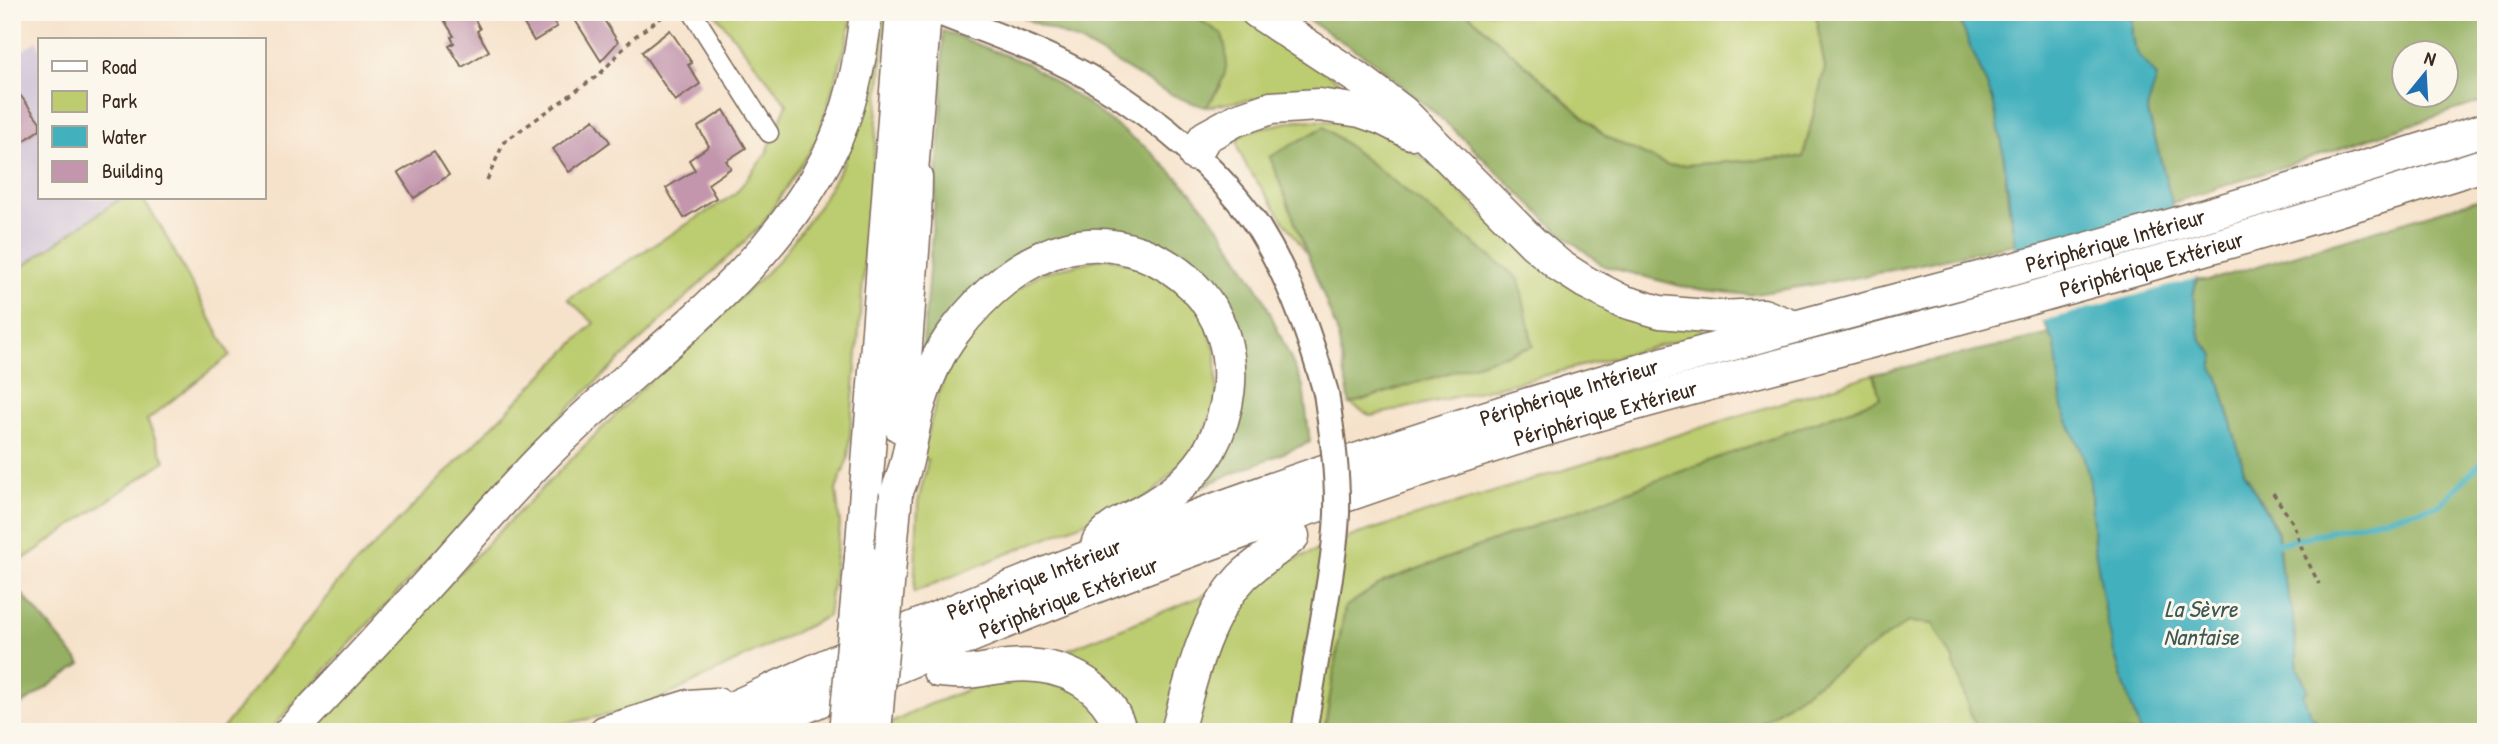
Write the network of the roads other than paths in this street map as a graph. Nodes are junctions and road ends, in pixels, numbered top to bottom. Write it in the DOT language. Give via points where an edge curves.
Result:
graph roads {
  1 [pos="692,12"];
  2 [pos="866,12"];
  3 [pos="902,12"];
  4 [pos="925,12"];
  5 [pos="937,12"];
  6 [pos="1257,12"];
  7 [pos="918,113"];
  8 [pos="2486,129"];
  9 [pos="769,133"];
  10 [pos="1431,142"];
  11 [pos="1195,155"];
  12 [pos="2486,164"];
  13 [pos="1794,327"];
  14 [pos="1464,456"];
  15 [pos="895,494"];
  16 [pos="1293,536"];
  17 [pos="869,554"];
  18 [pos="1087,557"];
  19 [pos="939,671"];
  20 [pos="741,719"];
  21 [pos="290,732"];
  22 [pos="604,732"];
  23 [pos="681,732"];
  24 [pos="800,732"];
  25 [pos="845,732"];
  26 [pos="862,732"];
  27 [pos="874,732"];
  28 [pos="1121,732"];
  29 [pos="1177,732"];
  30 [pos="1304,732"];
  1 -- 9 [label="street"];
  2 -- 21 [label="highway" via="857,75 832,148 777,236 710,306 548,452"];
  3 -- 17 [label="highway"];
  4 -- 7 [label="highway"];
  5 -- 11 [label="street" via="1101,83"];
  6 -- 10 [label="highway" via="1363,81 1403,112"];
  7 -- 15 [label="highway" via="915,224"];
  7 -- 17 [label="highway"];
  8 -- 13 [label="highway, Périphérique Intérieur" via="2185,222"];
  10 -- 11 [label="highway" via="1360,111 1319,106 1271,108 1205,136"];
  10 -- 13 [label="highway" via="1560,266 1622,301 1660,312 1763,315"];
  11 -- 30 [label="street, bridge" via="1257,226 1295,299 1326,393 1334,442 1336,528"];
  12 -- 14 [label="highway, Périphérique Extérieur" via="2284,227 1754,370"];
  13 -- 18 [label="highway, Périphérique Intérieur" via="1461,426"];
  14 -- 16 [label="highway" via="1417,492"];
  14 -- 20 [label="highway, Périphérique Extérieur" via="1229,536 903,663"];
  15 -- 18 [label="highway" via="906,471 917,413 930,377 953,334 973,309 1011,275 1051,253 1093,245 1132,250 1166,265 1205,299 1226,344 1229,394 1209,450 1189,479 1153,506 1105,532"];
  15 -- 27 [label="highway, bridge"];
  16 -- 19 [label="highway"];
  16 -- 29 [label="highway" via="1225,597 1212,622"];
  17 -- 25 [label="highway, bridge"];
  17 -- 26 [label="highway"];
  18 -- 20 [label="highway, Périphérique Intérieur" via="854,653"];
  19 -- 24 [label="highway"];
  19 -- 28 [label="highway" via="963,674 1028,666 1070,674 1100,693"];
  20 -- 22 [label="highway" via="713,703 689,705"];
  20 -- 23 [label="highway, Périphérique Intérieur"];
}
